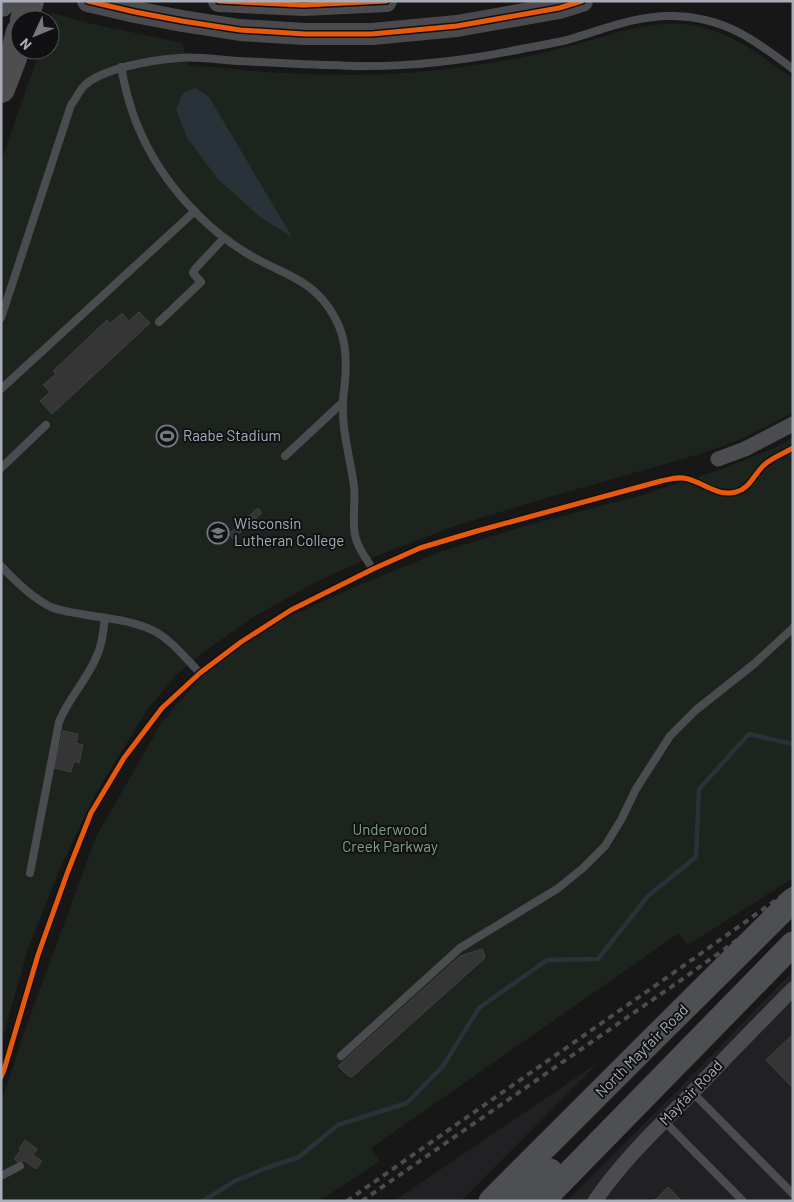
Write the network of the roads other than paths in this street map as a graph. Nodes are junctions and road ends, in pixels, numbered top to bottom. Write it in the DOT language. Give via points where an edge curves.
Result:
graph roads {
  1 [pos="88,1"];
  2 [pos="219,1"];
  3 [pos="386,1"];
  4 [pos="582,1"];
  5 [pos="11,60"];
  6 [pos="120,68"];
  7 [pos="793,68"];
  8 [pos="1,89"];
  9 [pos="195,211"];
  10 [pos="224,238"];
  11 [pos="1,318"];
  12 [pos="159,322"];
  13 [pos="1,388"];
  14 [pos="343,402"];
  15 [pos="793,424"];
  16 [pos="46,425"];
  17 [pos="285,456"];
  18 [pos="718,459"];
  19 [pos="1,468"];
  20 [pos="1,566"];
  21 [pos="373,569"];
  22 [pos="105,618"];
  23 [pos="793,628"];
  24 [pos="200,673"];
  25 [pos="30,873"];
  26 [pos="793,900"];
  27 [pos="793,944"];
  28 [pos="793,989"];
  29 [pos="647,1046"];
  30 [pos="341,1056"];
  31 [pos="692,1092"];
  32 [pos="664,1121"];
  33 [pos="20,1166"];
  34 [pos="1,1176"];
  35 [pos="793,1194"];
  36 [pos="491,1201"];
  37 [pos="520,1201"];
  38 [pos="542,1201"];
  39 [pos="595,1201"];
  40 [pos="743,1201"];
  1 -- 4 [label="main road" via="240,30 305,34 362,34 457,26"];
  2 -- 3 [label="main road" via="304,5"];
  5 -- 8 [label="highway"];
  6 -- 7 [label="lane" via="179,58 356,66 423,64 504,53 644,18 674,16 708,20 728,27 762,45"];
  6 -- 9 [label="lane" via="139,130 175,189"];
  6 -- 11 [label="lane" via="85,85 72,105"];
  9 -- 10 [label="lane"];
  9 -- 13 [label="lane"];
  10 -- 12 [label="lane" via="195,269 193,273 201,282"];
  10 -- 14 [label="lane" via="306,284 326,304 335,317 346,352"];
  14 -- 17 [label="lane"];
  14 -- 21 [label="lane" via="343,428 354,485 356,541"];
  15 -- 18 [label="street"];
  16 -- 19 [label="lane"];
  20 -- 22 [label="lane" via="33,595 52,607"];
  22 -- 24 [label="lane" via="152,630 165,638"];
  22 -- 25 [label="lane" via="96,660 59,722"];
  23 -- 30 [label="lane" via="670,736 605,846 583,868 549,894 460,948"];
  26 -- 29 [label="main road, North Mayfair Road, bridge"];
  27 -- 38 [label="main road"];
  28 -- 31 [label="street, Mayfair Road"];
  29 -- 36 [label="main road, North Mayfair Road"];
  29 -- 37 [label="main road" via="601,1113"];
  31 -- 32 [label="street, Mayfair Road"];
  31 -- 35 [label="lane"];
  32 -- 39 [label="street, Mayfair Road" via="619,1169"];
  32 -- 40 [label="lane"];
  33 -- 34 [label="lane"];
}
